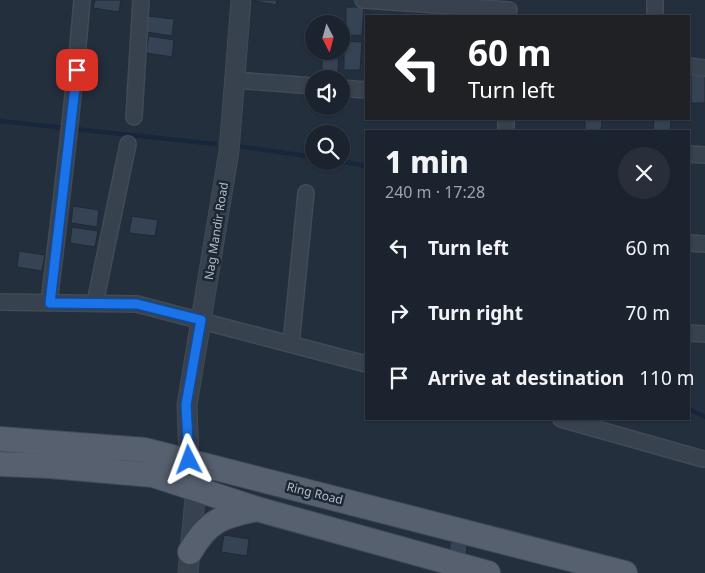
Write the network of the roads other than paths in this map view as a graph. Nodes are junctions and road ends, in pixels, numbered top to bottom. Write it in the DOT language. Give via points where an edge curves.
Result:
graph roads {
  1 [pos="82,0"];
  2 [pos="141,0"];
  3 [pos="240,0"];
  4 [pos="362,0"];
  5 [pos="656,0"];
  6 [pos="509,9"];
  7 [pos="655,15"];
  8 [pos="690,66"];
  9 [pos="705,68"];
  10 [pos="234,80"];
  11 [pos="305,85"];
  12 [pos="350,89"];
  13 [pos="365,90"];
  14 [pos="134,117"];
  15 [pos="128,144"];
  16 [pos="690,154"];
  17 [pos="705,154"];
  18 [pos="306,193"];
  19 [pos="690,243"];
  20 [pos="705,244"];
  21 [pos="0,302"];
  22 [pos="50,303"];
  23 [pos="95,303"];
  24 [pos="201,320"];
  25 [pos="690,333"];
  26 [pos="705,334"];
  27 [pos="292,344"];
  28 [pos="365,364"];
  29 [pos="565,420"];
  30 [pos="0,439"];
  31 [pos="703,458"];
  32 [pos="189,460"];
  33 [pos="0,464"];
  34 [pos="196,488"];
  35 [pos="257,509"];
  36 [pos="189,562"];
  37 [pos="488,573"];
  38 [pos="626,573"];
  1 -- 22 [label="street" via="74,105"];
  2 -- 14 [label="street"];
  3 -- 10 [label="street, Nag Mandir Road"];
  4 -- 6 [label="street"];
  5 -- 7 [label="street"];
  8 -- 9 [label="street"];
  10 -- 11 [label="street"];
  10 -- 24 [label="street, Nag Mandir Road" via="229,151"];
  12 -- 13 [label="street"];
  15 -- 23 [label="street"];
  16 -- 17 [label="street"];
  18 -- 27 [label="street"];
  19 -- 20 [label="street"];
  21 -- 22 [label="street"];
  22 -- 23 [label="street"];
  23 -- 24 [label="street" via="137,304"];
  24 -- 27 [label="street"];
  24 -- 32 [label="street, Nag Mandir Road" via="186,405"];
  25 -- 26 [label="street"];
  27 -- 28 [label="street"];
  29 -- 31 [label="street"];
  30 -- 32 [label="main road, Ring Road" via="145,450"];
  32 -- 34 [label="street, Nag Mandir Road"];
  32 -- 38 [label="main road, Ring Road"];
  33 -- 34 [label="main road" via="153,475"];
  34 -- 35 [label="main road"];
  34 -- 36 [label="street, Nag Mandir Road"];
  35 -- 36 [label="main road" via="215,521 200,534"];
  35 -- 37 [label="main road"];
}
